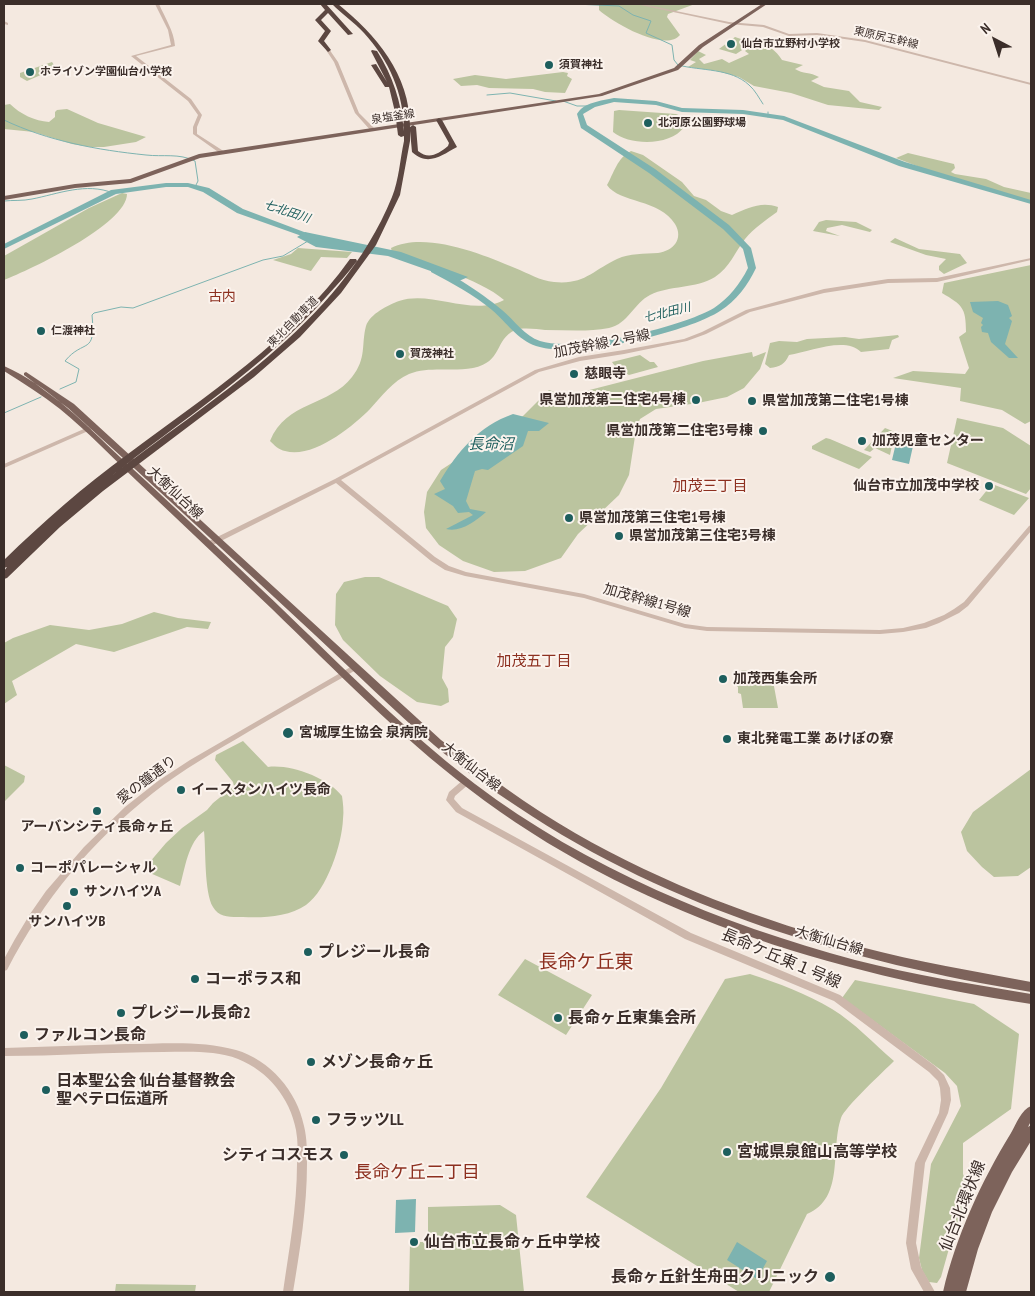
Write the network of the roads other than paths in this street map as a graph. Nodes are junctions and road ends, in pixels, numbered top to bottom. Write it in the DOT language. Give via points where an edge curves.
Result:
graph roads {
  1 [pos="157,4"];
  2 [pos="323,4"];
  3 [pos="335,4"];
  4 [pos="638,4"];
  5 [pos="765,4"];
  6 [pos="328,7"];
  7 [pos="735,24"];
  8 [pos="323,44"];
  9 [pos="328,50"];
  10 [pos="374,65"];
  11 [pos="1031,84"];
  12 [pos="566,101"];
  13 [pos="558,102"];
  14 [pos="400,114"];
  15 [pos="439,120"];
  16 [pos="407,125"];
  17 [pos="373,130"];
  18 [pos="223,153"];
  19 [pos="409,181"];
  20 [pos="4,198"];
  21 [pos="386,218"];
  22 [pos="377,229"];
  23 [pos="1031,259"];
  24 [pos="354,265"];
  25 [pos="4,362"];
  26 [pos="4,368"];
  27 [pos="91,428"];
  28 [pos="4,466"];
  29 [pos="337,480"];
  30 [pos="1031,527"];
  31 [pos="213,542"];
  32 [pos="4,565"];
  33 [pos="4,576"];
  34 [pos="354,668"];
  35 [pos="344,673"];
  36 [pos="466,782"];
  37 [pos="4,967"];
  38 [pos="1031,986"];
  39 [pos="1031,999"];
  40 [pos="4,1052"];
  41 [pos="1031,1111"];
  42 [pos="1031,1130"];
  43 [pos="288,1292"];
  44 [pos="930,1292"];
  45 [pos="949,1292"];
  46 [pos="960,1292"];
  1 -- 18 [label="street" via="165,26 172,34 173,46 133,56 194,104 200,115 195,134"];
  2 -- 6 [label="highway"];
  3 -- 16 [label="highway, 東北自動車道" via="373,40 398,76 404,93"];
  4 -- 7 [label="street, 東原尻玉幹線"];
  5 -- 7 [label="main road, 泉塩釜線"];
  6 -- 8 [label="highway" via="318,20 328,31 321,40"];
  6 -- 8 [label="highway" via="350,34 336,30"];
  6 -- 14 [label="highway, 東北自動車道" via="359,32 377,55 392,85"];
  7 -- 11 [label="street, 東原尻玉幹線" via="764,26 789,35 817,34 865,41"];
  7 -- 12 [label="main road, 泉塩釜線" via="696,51 682,66 613,92"];
  8 -- 9 [label="highway"];
  9 -- 17 [label="street" via="357,113"];
  10 -- 14 [label="highway"];
  12 -- 13 [label="main road, 泉塩釜線"];
  13 -- 15 [label="main road, 泉塩釜線"];
  14 -- 16 [label="highway, 東北自動車道"];
  15 -- 16 [label="highway" via="454,148 439,159 416,154"];
  15 -- 17 [label="main road, 泉塩釜線"];
  16 -- 21 [label="highway, 東北自動車道" via="403,172"];
  16 -- 22 [label="highway, 東北自動車道" via="394,184"];
  17 -- 18 [label="main road, 泉塩釜線"];
  18 -- 20 [label="main road, 泉塩釜線" via="192,158 131,181"];
  19 -- 21 [label="highway"];
  21 -- 22 [label="highway, 東北自動車道"];
  22 -- 24 [label="highway, 東北自動車道"];
  23 -- 29 [label="street, 加茂幹線２号線" via="937,280 888,281 824,291 748,311 685,340 579,359 537,371"];
  24 -- 32 [label="highway, 東北自動車道" via="263,357 84,492"];
  24 -- 33 [label="highway, 東北自動車道" via="320,313 276,355 91,496"];
  25 -- 27 [label="main road, 大衡仙台線" via="58,395"];
  26 -- 27 [label="main road, 大衡仙台線"];
  27 -- 28 [label="street"];
  27 -- 31 [label="main road, 大衡仙台線"];
  29 -- 30 [label="street, 加茂幹線1号線" via="433,559 456,572 584,596 671,623 707,629 880,632 931,624 966,604"];
  29 -- 31 [label="street, 加茂幹線２号線"];
  31 -- 34 [label="main road, 大衡仙台線"];
  31 -- 35 [label="main road, 大衡仙台線"];
  34 -- 35 [label="street, 愛の鐘通り"];
  34 -- 38 [label="main road, 大衡仙台線" via="438,743 487,781 568,833 649,875 727,909 816,940 921,966"];
  35 -- 36 [label="main road, 大衡仙台線"];
  35 -- 37 [label="street, 愛の鐘通り" via="203,755 152,789 120,816 91,844 41,903 20,934"];
  36 -- 39 [label="main road, 大衡仙台線" via="523,822 598,865 723,921 853,964"];
  36 -- 44 [label="street, 長命ケ丘東１号線" via="450,800 459,810 688,936 837,998 941,1078 946,1100 920,1163 910,1243 916,1269"];
  40 -- 43 [label="street" via="194,1047 231,1052 264,1067 290,1098 301,1132 301,1186"];
  41 -- 45 [label="main road, 仙台北環状線" via="997,1164 982,1195 970,1222"];
  42 -- 46 [label="main road, 仙台北環状線" via="987,1211"];
}
